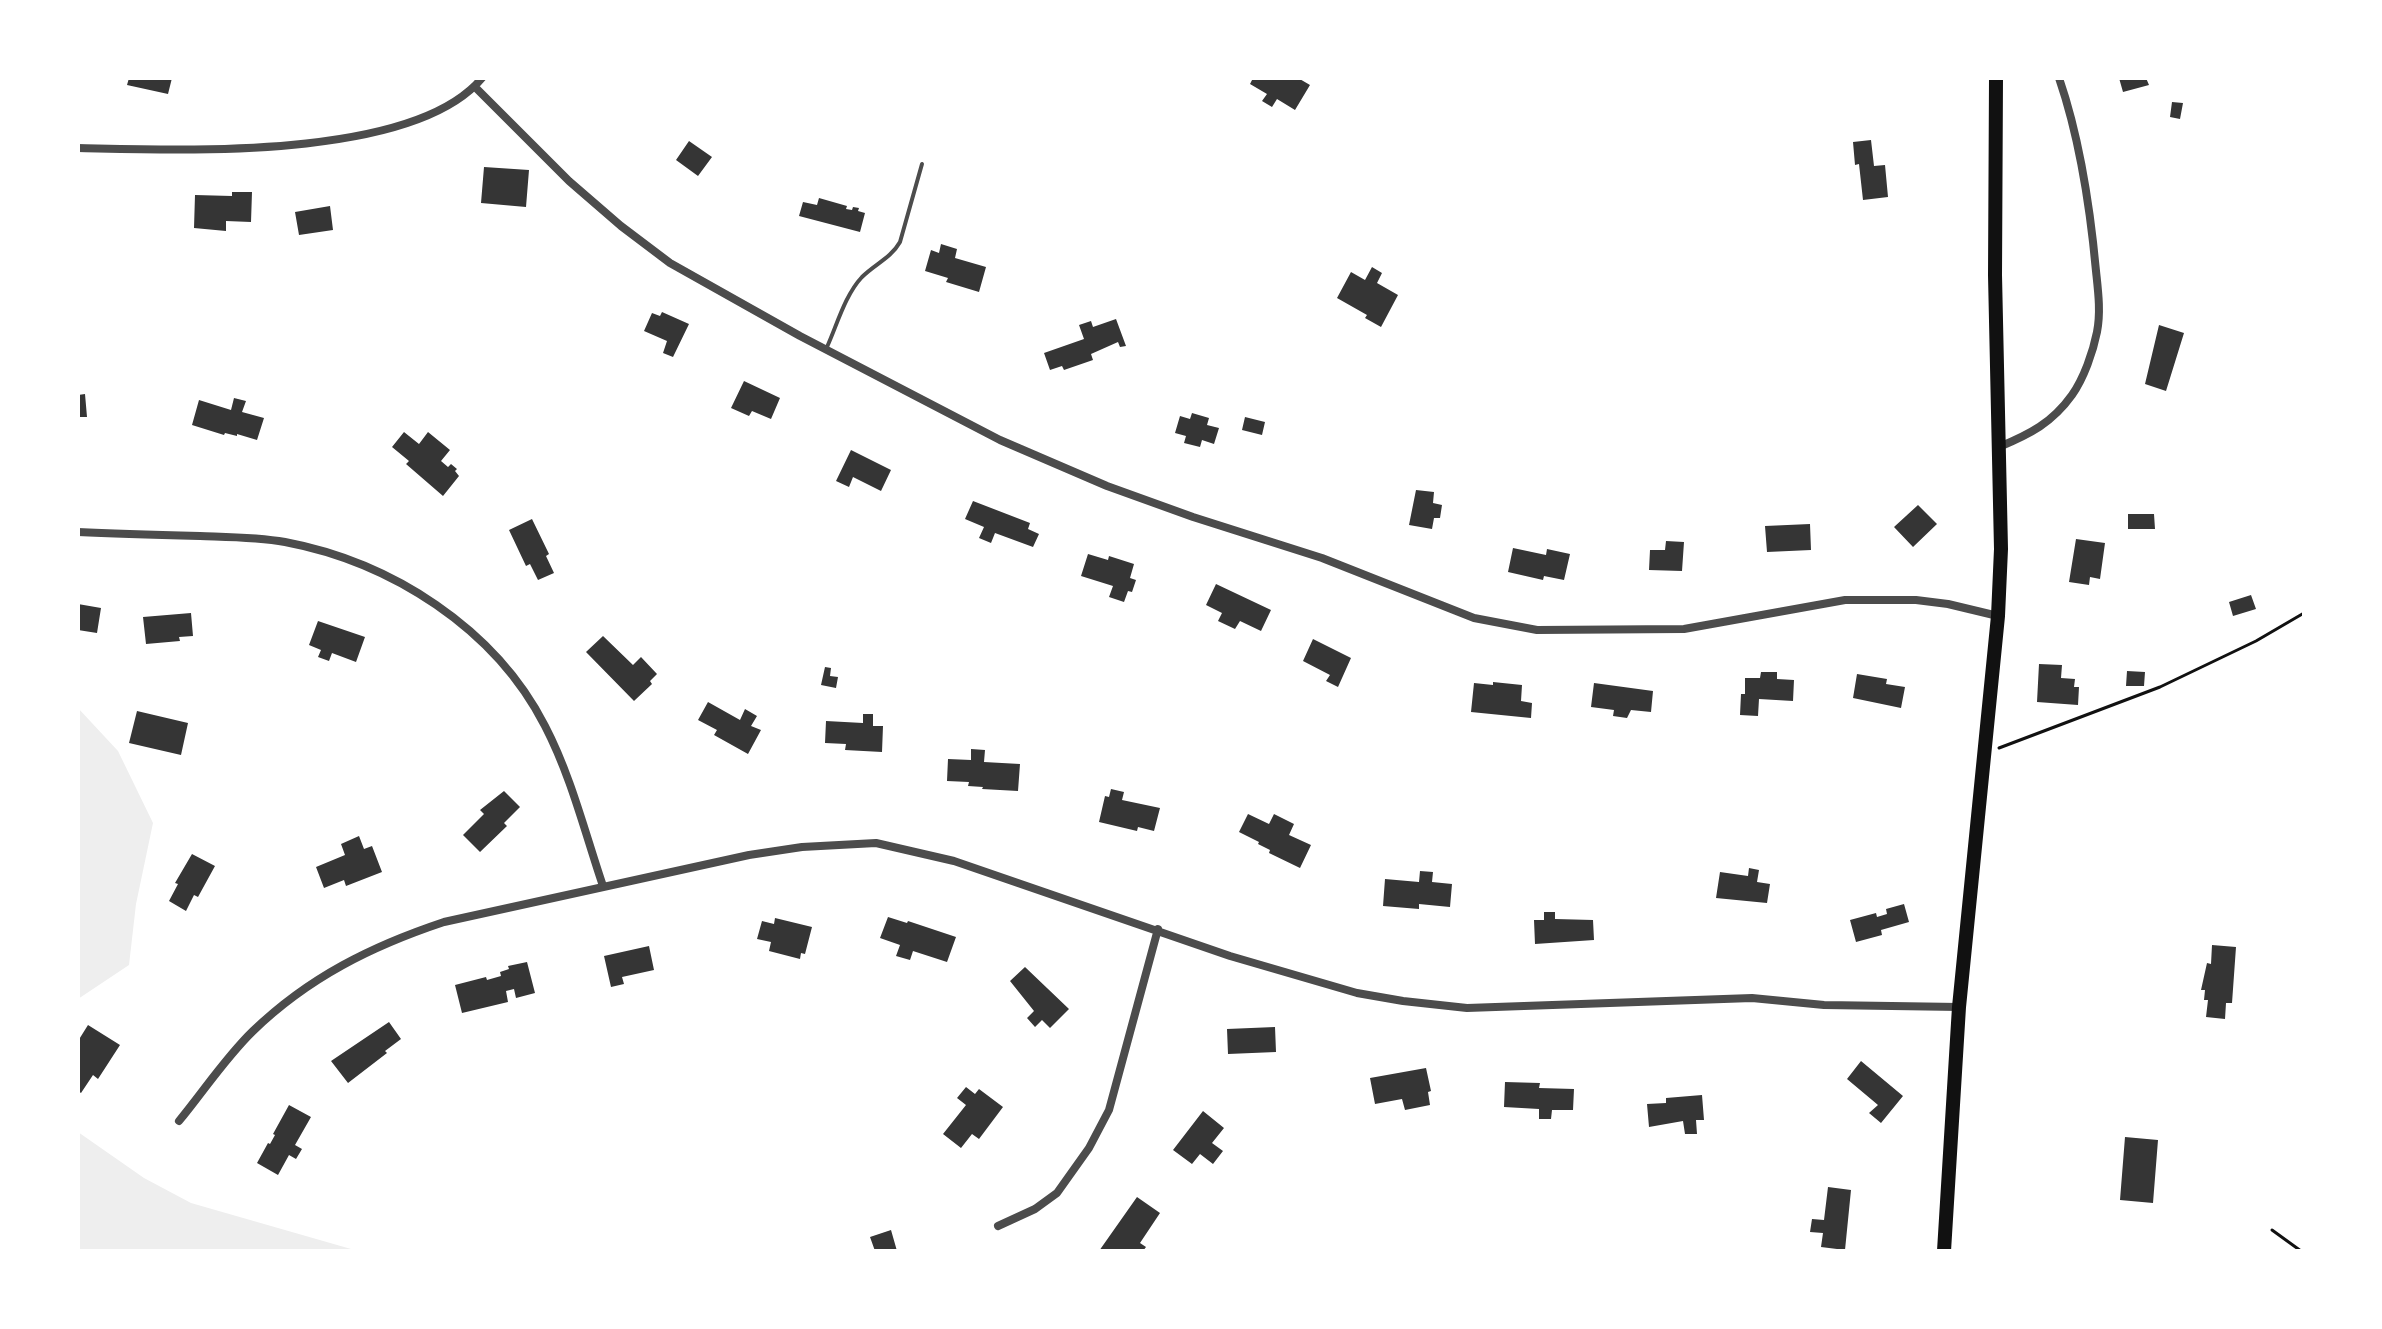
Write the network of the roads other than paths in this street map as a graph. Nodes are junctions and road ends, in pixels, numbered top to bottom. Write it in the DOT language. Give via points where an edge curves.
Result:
graph roads {
  1 [pos="482,78"];
  2 [pos="1996,78"];
  3 [pos="2059,78"];
  4 [pos="475,87"];
  5 [pos="78,148"];
  6 [pos="922,164"];
  7 [pos="826,350"];
  8 [pos="1999,447"];
  9 [pos="78,532"];
  10 [pos="1998,616"];
  11 [pos="603,886"];
  12 [pos="1158,929"];
  13 [pos="1959,1007"];
  14 [pos="179,1121"];
  15 [pos="998,1226"];
  16 [pos="1944,1251"];
  1 -- 4 [label="street"];
  2 -- 8 [label="main road"];
  3 -- 8 [label="street" via="2093,234 2097,331 2075,392 2059,412 2033,433"];
  4 -- 5 [label="street" via="417,119 313,142 260,148"];
  4 -- 7 [label="street" via="569,181 670,263"];
  6 -- 7 [label="lane" via="895,252 852,291"];
  7 -- 10 [label="street" via="1000,440 1107,486 1506,626 1684,629 1845,600 1916,600"];
  8 -- 10 [label="main road"];
  9 -- 11 [label="street" via="283,542 350,559 439,607 490,650 530,699 559,757"];
  10 -- 13 [label="main road"];
  11 -- 12 [label="street" via="749,855 876,843 954,861"];
  11 -- 14 [label="street" via="444,922 338,965 253,1031"];
  12 -- 13 [label="street" via="1357,993 1467,1008 1752,998"];
  12 -- 15 [label="street" via="1109,1110 1089,1148 1057,1193"];
  13 -- 16 [label="main road"];
}
